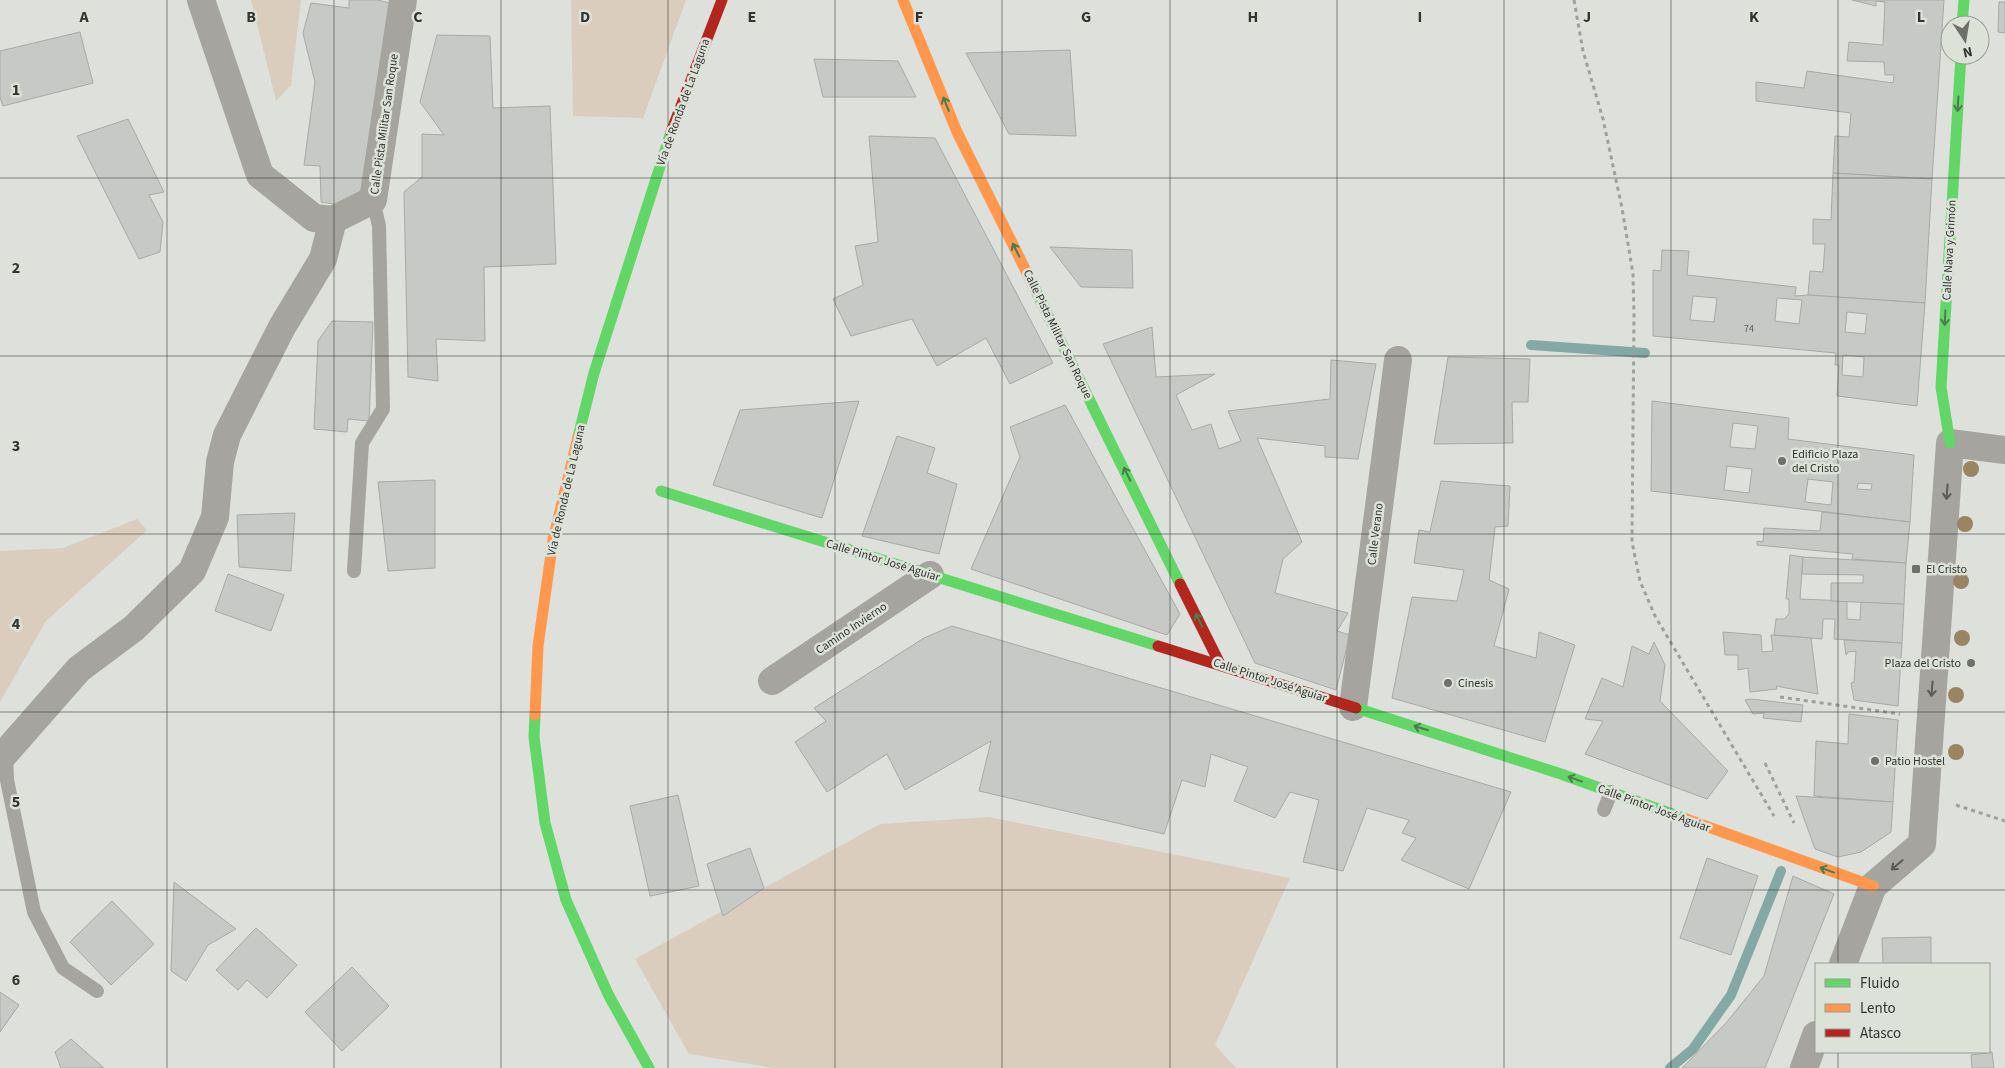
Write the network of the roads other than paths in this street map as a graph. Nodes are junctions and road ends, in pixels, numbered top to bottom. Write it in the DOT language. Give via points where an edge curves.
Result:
graph roads {
  1 [pos="201,0"];
  2 [pos="403,0"];
  3 [pos="722,0"];
  4 [pos="904,0"];
  5 [pos="1964,0"];
  6 [pos="1963,15"];
  7 [pos="1960,65"];
  8 [pos="373,200"];
  9 [pos="334,220"];
  10 [pos="1398,360"];
  11 [pos="1950,444"];
  12 [pos="2005,450"];
  13 [pos="661,491"];
  14 [pos="354,571"];
  15 [pos="930,575"];
  16 [pos="1220,664"];
  17 [pos="772,681"];
  18 [pos="1353,707"];
  19 [pos="3,755"];
  20 [pos="1611,792"];
  21 [pos="1604,810"];
  22 [pos="1873,886"];
  23 [pos="1843,963"];
  24 [pos="97,990"];
  25 [pos="1815,1038"];
  26 [pos="649,1068"];
  27 [pos="1804,1068"];
  1 -- 9 [label="street" via="260,175 314,218"];
  2 -- 8 [label="street, Calle Pista Militar San Roque"];
  3 -- 26 [label="street, Vía de Ronda de La Laguna" via="674,122 594,373 553,540 538,646 534,737 545,823 566,900 608,994"];
  16 -- 4 [label="street, Calle Pista Militar San Roque, one-way" via="957,132"];
  5 -- 6 [label="street"];
  7 -- 11 [label="street, Calle Nava y Grimón, one-way" via="1941,387"];
  8 -- 9 [label="street, Calle Pista Militar San Roque"];
  8 -- 14 [label="lane" via="379,226 382,409 362,444"];
  9 -- 19 [label="street" via="322,259 282,327 227,435 220,462 215,516 192,571 134,628 78,668"];
  10 -- 18 [label="street, Calle Verano"];
  11 -- 12 [label="street"];
  11 -- 22 [label="street, one-way" via="1922,844"];
  13 -- 15 [label="street, Calle Pintor José Aguiar"];
  15 -- 16 [label="street, Calle Pintor José Aguiar"];
  15 -- 17 [label="street, Camino Invierno"];
  16 -- 18 [label="street, Calle Pintor José Aguiar"];
  20 -- 18 [label="street, Calle Pintor José Aguiar, one-way"];
  19 -- 24 [label="lane" via="34,912 63,968"];
  20 -- 21 [label="lane"];
  22 -- 20 [label="street, Calle Pintor José Aguiar, one-way"];
  22 -- 23 [label="street"];
  25 -- 27 [label="street"];
}
